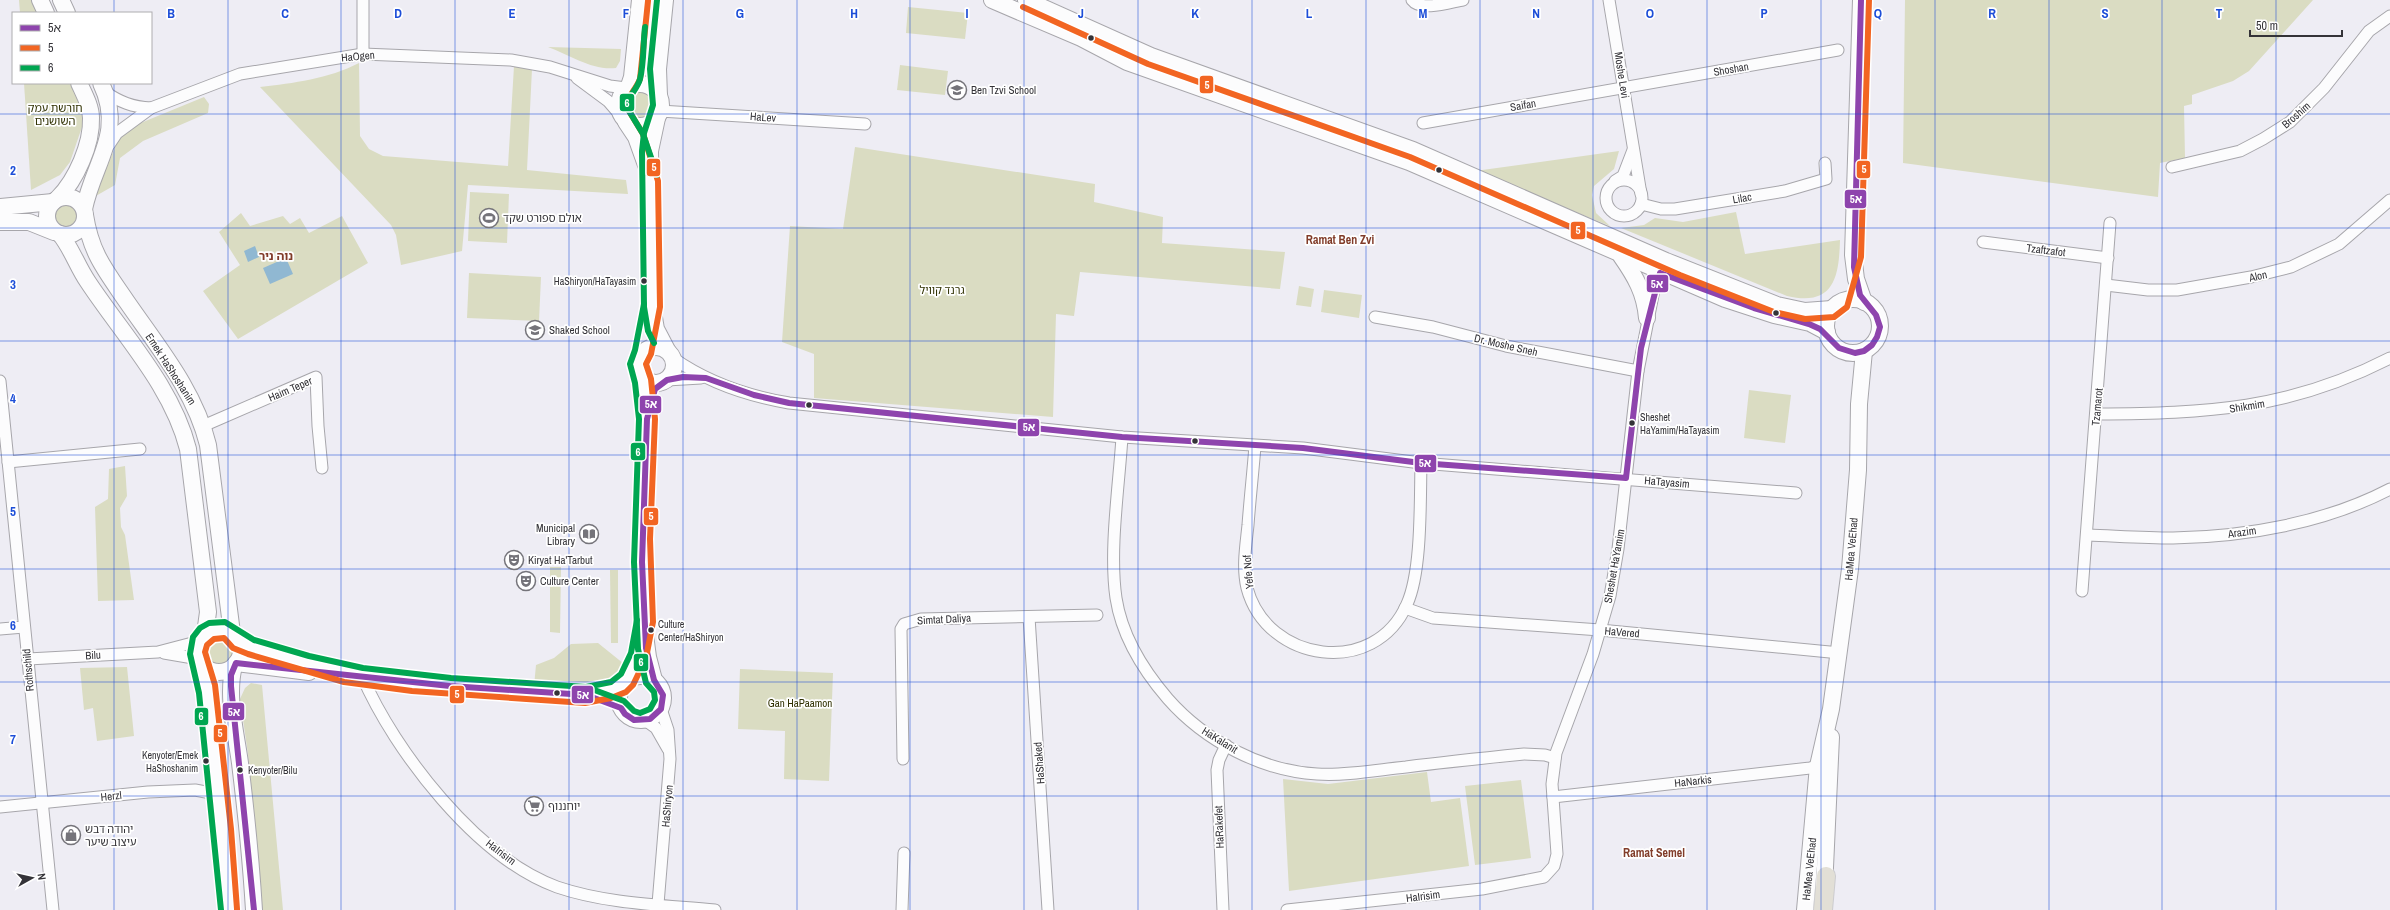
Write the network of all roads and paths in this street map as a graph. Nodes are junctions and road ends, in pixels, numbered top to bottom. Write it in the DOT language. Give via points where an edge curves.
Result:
graph roads {
  1 [pos="40,0"];
  2 [pos="61,0"];
  3 [pos="363,0"];
  4 [pos="640,0"];
  5 [pos="665,0"];
  6 [pos="992,0"];
  7 [pos="1026,0"];
  8 [pos="1412,0"];
  9 [pos="1463,0"];
  10 [pos="1609,0"];
  11 [pos="1861,0"];
  12 [pos="46,12"];
  13 [pos="67,12"];
  14 [pos="2390,16"];
  15 [pos="1838,50"];
  16 [pos="363,54"];
  17 [pos="570,72"];
  18 [pos="79,84"];
  19 [pos="103,87"];
  20 [pos="628,87"];
  21 [pos="1624,87"];
  22 [pos="151,108"];
  23 [pos="659,108"];
  24 [pos="623,119"];
  25 [pos="865,124"];
  26 [pos="1423,124"];
  27 [pos="105,150"];
  28 [pos="1633,150"];
  29 [pos="1824,163"];
  30 [pos="2172,167"];
  31 [pos="650,181"];
  32 [pos="1613,183"];
  33 [pos="1641,199"];
  34 [pos="56,200"];
  35 [pos="2390,200"];
  36 [pos="0,207"];
  37 [pos="85,212"];
  38 [pos="0,222"];
  39 [pos="2110,223"];
  40 [pos="57,233"];
  41 [pos="1983,242"];
  42 [pos="1620,255"];
  43 [pos="1853,255"];
  44 [pos="2108,258"];
  45 [pos="1663,267"];
  46 [pos="2106,285"];
  47 [pos="1864,302"];
  48 [pos="1837,305"];
  49 [pos="652,306"];
  50 [pos="1375,317"];
  51 [pos="1647,318"];
  52 [pos="1827,332"];
  53 [pos="1864,351"];
  54 [pos="643,352"];
  55 [pos="1844,352"];
  56 [pos="670,354"];
  57 [pos="2390,358"];
  58 [pos="1638,370"];
  59 [pos="641,376"];
  60 [pos="706,378"];
  61 [pos="0,381"];
  62 [pos="664,381"];
  63 [pos="1861,388"];
  64 [pos="2096,414"];
  65 [pos="647,419"];
  66 [pos="203,426"];
  67 [pos="1122,437"];
  68 [pos="1255,446"];
  69 [pos="140,449"];
  70 [pos="8,462"];
  71 [pos="1422,463"];
  72 [pos="322,468"];
  73 [pos="1626,478"];
  74 [pos="2390,489"];
  75 [pos="1796,492"];
  76 [pos="2088,535"];
  77 [pos="2082,591"];
  78 [pos="1405,608"];
  79 [pos="1097,615"];
  80 [pos="1029,617"];
  81 [pos="645,621"];
  82 [pos="24,627"];
  83 [pos="0,629"];
  84 [pos="1600,630"];
  85 [pos="202,637"];
  86 [pos="235,637"];
  87 [pos="158,652"];
  88 [pos="1840,653"];
  89 [pos="28,659"];
  90 [pos="201,661"];
  91 [pos="235,665"];
  92 [pos="345,674"];
  93 [pos="362,676"];
  94 [pos="654,680"];
  95 [pos="625,682"];
  96 [pos="586,695"];
  97 [pos="621,708"];
  98 [pos="660,709"];
  99 [pos="645,720"];
  100 [pos="1226,745"];
  101 [pos="1555,758"];
  102 [pos="670,759"];
  103 [pos="904,760"];
  104 [pos="1825,764"];
  105 [pos="1553,796"];
  106 [pos="219,800"];
  107 [pos="42,802"];
  108 [pos="0,807"];
  109 [pos="904,853"];
  110 [pos="1554,866"];
  111 [pos="1826,876"];
  112 [pos="658,904"];
  113 [pos="53,910"];
  114 [pos="229,910"];
  115 [pos="254,910"];
  116 [pos="716,910"];
  117 [pos="902,910"];
  118 [pos="1048,910"];
  119 [pos="1223,910"];
  120 [pos="1287,910"];
  121 [pos="1805,910"];
  122 [pos="1822,910"];
  1 -- 12 [label="street"];
  2 -- 13 [label="street"];
  3 -- 16 [label="street"];
  4 -- 20 [label="street" via="632,77"];
  5 -- 23 [label="street" via="658,69"];
  6 -- 42 [label="street" via="1080,38 1127,62 1408,162"];
  7 -- 45 [label="street" via="1151,56 1413,150"];
  8 -- 9 [label="street" via="1419,5"];
  10 -- 21 [label="street, Moshe Levi"];
  11 -- 43 [label="street"];
  14 -- 30 [label="street, Broshim" via="2369,31 2324,88 2290,122 2240,151"];
  15 -- 21 [label="street, Shoshan"];
  16 -- 17 [label="street, HaOgen" via="511,60"];
  16 -- 22 [label="street, HaOgen" via="240,74"];
  17 -- 20 [label="street, HaOgen" via="610,86"];
  17 -- 24 [label="street, HaOgen" via="608,101"];
  18 -- 34 [label="street" via="88,104 91,126 72,180"];
  19 -- 22 [label="street, HaOgen" via="123,103 133,107"];
  19 -- 27 [label="street, Emek HaShoshanim" via="111,114 111,128"];
  20 -- 23 [label="street" via="636,84 646,85"];
  20 -- 24 [label="street" via="619,101"];
  21 -- 26 [label="street, Saifan"];
  21 -- 28 [label="street, Moshe Levi"];
  22 -- 27 [label="street, HaOgen" via="117,132"];
  23 -- 24 [label="street" via="652,122 642,126 632,125"];
  23 -- 25 [label="street, HaLev"];
  23 -- 31 [label="street" via="650,151"];
  24 -- 31 [label="street" via="636,137"];
  27 -- 37 [label="street, Emek HaShoshanim"];
  28 -- 32 [label="street, Moshe Levi" via="1623,176"];
  28 -- 33 [label="street, Moshe Levi"];
  29 -- 33 [label="street, Lilac" via="1826,179 1785,191 1675,209 1661,209"];
  31 -- 49 [label="street"];
  32 -- 33 [label="street" via="1629,181 1639,188"];
  32 -- 33 [label="street" via="1606,193 1606,203 1616,215 1622,217 1633,214"];
  34 -- 36 [label="street"];
  34 -- 37 [label="street" via="72,197 78,200"];
  34 -- 40 [label="street" via="47,214 47,220"];
  35 -- 46 [label="street, Alon" via="2339,244 2291,267 2177,290 2148,290"];
  37 -- 40 [label="street" via="84,222 79,230 73,234"];
  37 -- 66 [label="street, Emek HaShoshanim" via="88,237 98,260 182,384"];
  38 -- 40 [label="street" via="29,222"];
  39 -- 44 [label="street, Tzamarot"];
  40 -- 85 [label="street, Emek HaShoshanim" via="70,248 88,283 165,394 180,422 188,448 208,612"];
  41 -- 44 [label="street, Tzaftzafot"];
  42 -- 45 [label="street"];
  42 -- 51 [label="street" via="1640,287"];
  43 -- 47 [label="street" via="1856,279"];
  43 -- 48 [label="street"];
  44 -- 46 [label="street, Tzamarot"];
  45 -- 48 [label="street" via="1777,305 1805,311"];
  45 -- 51 [label="street, Sheshet HaYamim"];
  45 -- 52 [label="street" via="1725,299 1774,315 1810,323"];
  46 -- 64 [label="street, Tzamarot"];
  47 -- 48 [label="street" via="1849,299"];
  47 -- 53 [label="street" via="1875,311 1880,324 1876,340"];
  48 -- 52 [label="street" via="1828,316"];
  49 -- 54 [label="street"];
  49 -- 56 [label="street" via="656,329"];
  50 -- 58 [label="street, Dr. Moshe Sneh" via="1433,327 1506,346"];
  51 -- 58 [label="street, Sheshet HaYamim"];
  52 -- 55 [label="street" via="1836,347"];
  53 -- 55 [label="street"];
  53 -- 63 [label="street, HaMea VeEhad" via="1861,362"];
  54 -- 56 [label="street" via="655,347"];
  54 -- 59 [label="street" via="638,364"];
  55 -- 63 [label="street"];
  56 -- 60 [label="street, HaTayasim"];
  56 -- 62 [label="street" via="674,371"];
  57 -- 64 [label="street, Shikmim" via="2307,393 2256,405 2166,413"];
  58 -- 73 [label="street, Sheshet HaYamim"];
  59 -- 62 [label="street" via="650,382"];
  59 -- 65 [label="street"];
  60 -- 62 [label="street, HaTayasim" via="683,377"];
  60 -- 67 [label="street, HaTayasim" via="754,396 789,403"];
  61 -- 70 [label="street, Rothschild"];
  62 -- 65 [label="street" via="653,394"];
  63 -- 88 [label="street, HaMea VeEhad" via="1858,404 1858,470"];
  64 -- 76 [label="street, Tzamarot"];
  65 -- 81 [label="street" via="642,539"];
  66 -- 72 [label="street, Haim Teper" via="316,377"];
  66 -- 86 [label="street, Emek HaShoshanim" via="208,445"];
  67 -- 68 [label="street, HaTayasim"];
  67 -- 100 [label="street, HaKalanit" via="1114,565 1116,599 1122,620 1137,658 1161,692 1190,721"];
  68 -- 71 [label="street, HaTayasim" via="1352,453"];
  68 -- 78 [label="street, Yefe Nof" via="1244,564 1250,597 1269,626 1287,640 1307,649 1336,653 1371,644 1395,624"];
  69 -- 70 [label="street"];
  70 -- 82 [label="street, Rothschild"];
  71 -- 73 [label="street, HaTayasim"];
  71 -- 78 [label="street, Yefe Nof" via="1416,561"];
  73 -- 75 [label="street, HaTayasim"];
  73 -- 84 [label="street, Sheshet HaYamim" via="1614,580"];
  74 -- 76 [label="street, Arazim" via="2354,507 2326,516 2263,529 2173,538"];
  76 -- 77 [label="street, Tzamarot"];
  78 -- 84 [label="street, HaVered" via="1433,618"];
  79 -- 80 [label="street, Simtat Daliya"];
  80 -- 103 [label="street, Simtat Daliya" via="921,619 904,624 901,629"];
  80 -- 118 [label="street, HaShaked"];
  81 -- 94 [label="street" via="648,657"];
  81 -- 95 [label="street" via="638,656"];
  82 -- 83 [label="street"];
  82 -- 89 [label="street, Rothschild"];
  84 -- 88 [label="street, HaVered"];
  84 -- 101 [label="street, Sheshet HaYamim"];
  85 -- 86 [label="street" via="215,629 227,630"];
  85 -- 87 [label="street, Bilu"];
  85 -- 90 [label="street" via="197,652"];
  86 -- 91 [label="street" via="240,650"];
  86 -- 92 [label="street" via="273,654"];
  87 -- 89 [label="street, Bilu"];
  87 -- 90 [label="street, Bilu"];
  88 -- 104 [label="street, HaMea VeEhad"];
  89 -- 107 [label="street, Rothschild"];
  90 -- 91 [label="street" via="217,672 224,672"];
  90 -- 106 [label="street"];
  91 -- 92 [label="street"];
  91 -- 115 [label="street" via="231,692"];
  92 -- 93 [label="street"];
  93 -- 96 [label="street" via="450,686"];
  93 -- 112 [label="street, HaIrisim" via="375,706 432,788 448,808 502,854 526,872 556,886 608,899"];
  94 -- 95 [label="street" via="644,676"];
  94 -- 98 [label="street" via="663,695"];
  95 -- 96 [label="street" via="608,692"];
  95 -- 97 [label="street" via="618,696"];
  96 -- 97 [label="street"];
  97 -- 99 [label="street" via="630,718"];
  98 -- 99 [label="street" via="654,716"];
  98 -- 102 [label="street, HaShiryon" via="668,730"];
  99 -- 102 [label="street" via="663,737"];
  100 -- 101 [label="street, HaKalanit" via="1268,764 1318,775 1524,754"];
  100 -- 119 [label="street, HaRakefet" via="1218,760 1217,770"];
  101 -- 105 [label="street, Sheshet HaYamim"];
  102 -- 112 [label="street, HaShiryon"];
  104 -- 105 [label="street, HaNarkis"];
  104 -- 111 [label="street, HaMea VeEhad"];
  104 -- 121 [label="street, HaMea VeEhad"];
  105 -- 110 [label="street, Sheshet HaYamim" via="1557,854"];
  106 -- 107 [label="street, Herzl" via="211,793 195,790"];
  106 -- 114 [label="street"];
  107 -- 108 [label="street, Herzl"];
  107 -- 113 [label="street, Rothschild"];
  109 -- 117 [label="street"];
  110 -- 120 [label="street, HaIrisim" via="1544,877 1482,889"];
  111 -- 122 [label="main road"];
  112 -- 116 [label="street, HaIrisim"];
}
